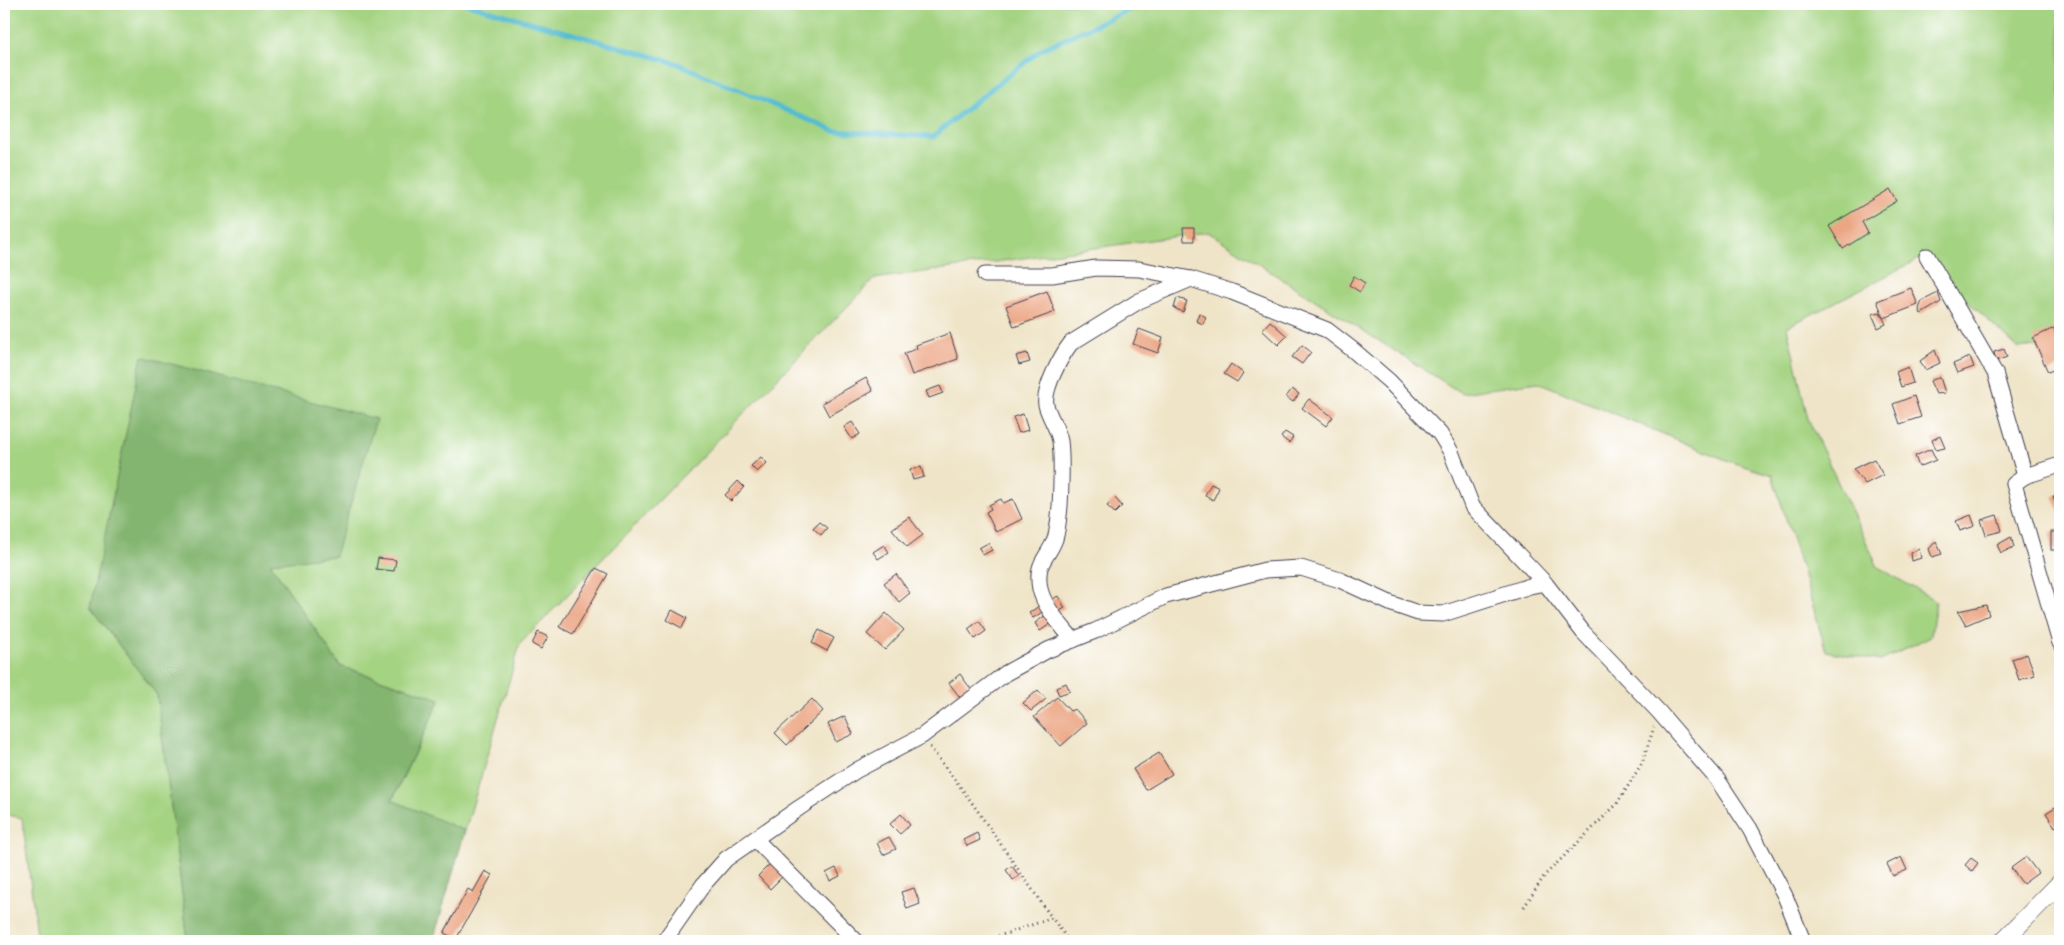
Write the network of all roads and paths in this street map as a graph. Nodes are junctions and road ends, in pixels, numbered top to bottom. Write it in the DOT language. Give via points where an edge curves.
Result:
graph roads {
  1 [pos="1927,256"];
  2 [pos="985,275"];
  3 [pos="1191,279"];
  4 [pos="2060,465"];
  5 [pos="2025,476"];
  6 [pos="1545,583"];
  7 [pos="1073,640"];
  8 [pos="2060,643"];
  9 [pos="1659,712"];
  10 [pos="922,736"];
  11 [pos="755,839"];
  12 [pos="2060,883"];
  13 [pos="1524,907"];
  14 [pos="1052,918"];
  15 [pos="853,939"];
  16 [pos="664,941"];
  17 [pos="984,941"];
  18 [pos="1070,941"];
  19 [pos="1802,941"];
  20 [pos="2003,941"];
  1 -- 5 [label="street" via="1995,373"];
  2 -- 3 [label="street" via="1052,275 1096,268 1139,269"];
  3 -- 6 [label="street" via="1327,330 1353,350 1389,381 1440,434 1451,452 1472,506"];
  3 -- 7 [label="street" via="1138,301 1071,343 1049,386 1046,406 1060,440 1060,506 1055,539 1042,559 1040,590"];
  4 -- 5 [label="street"];
  5 -- 8 [label="street" via="2014,484"];
  6 -- 7 [label="street" via="1443,614 1418,613 1340,580 1301,568 1264,570 1166,596"];
  6 -- 9 [label="street" via="1583,632"];
  7 -- 10 [label="street" via="1006,673"];
  9 -- 13 [label="path" via="1642,763 1617,804 1545,876"];
  9 -- 19 [label="street" via="1717,779 1750,829 1785,896"];
  10 -- 11 [label="street" via="857,770"];
  10 -- 14 [label="path"];
  11 -- 15 [label="street"];
  11 -- 16 [label="street" via="726,859 703,885"];
  12 -- 20 [label="street"];
  14 -- 17 [label="path"];
  14 -- 18 [label="path"];
}
